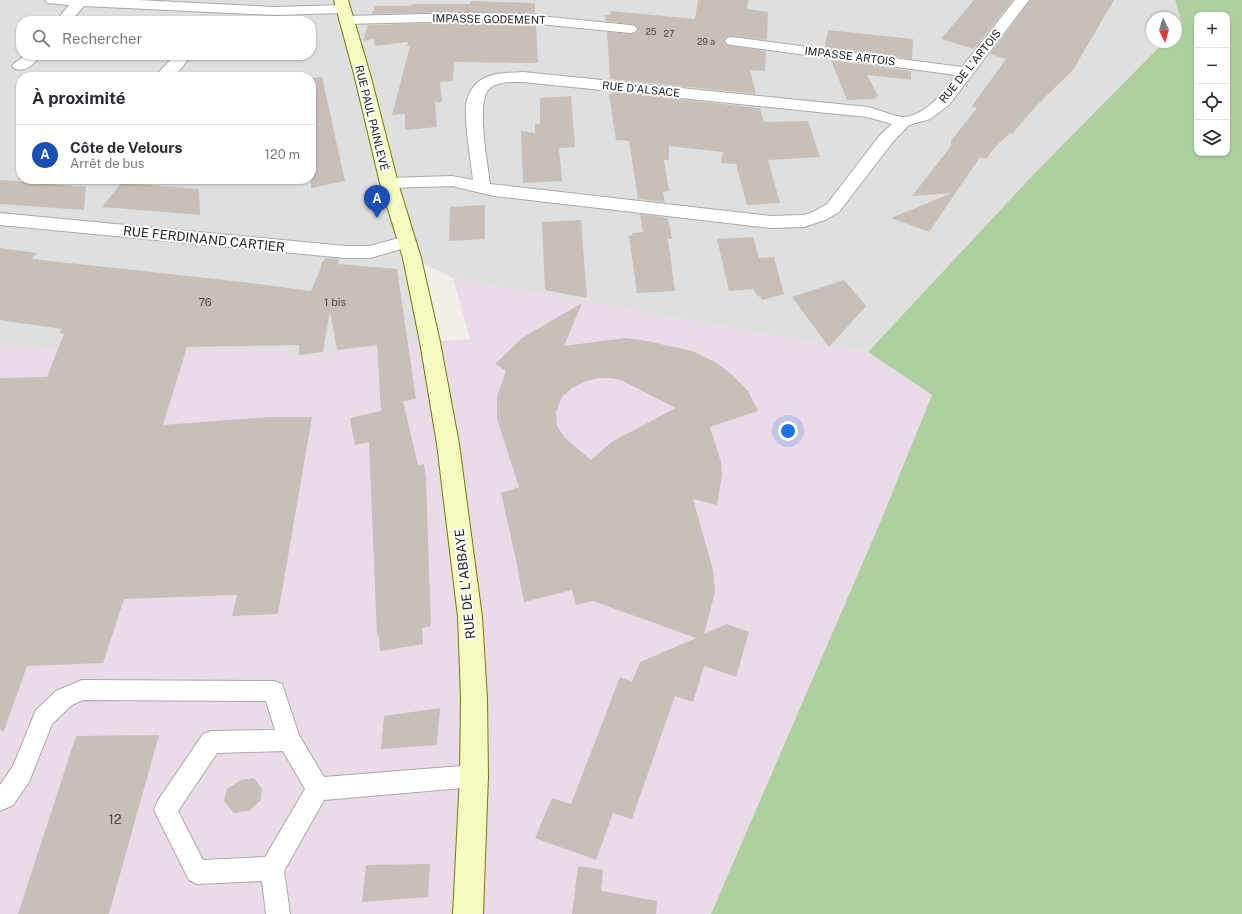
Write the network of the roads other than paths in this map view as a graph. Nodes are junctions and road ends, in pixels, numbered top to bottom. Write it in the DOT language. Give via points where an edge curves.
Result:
graph roads {
  1 [pos="52,0"];
  2 [pos="1022,0"];
  3 [pos="80,2"];
  4 [pos="216,8"];
  5 [pos="344,10"];
  6 [pos="67,16"];
  7 [pos="210,16"];
  8 [pos="630,29"];
  9 [pos="732,41"];
  10 [pos="29,60"];
  11 [pos="178,60"];
  12 [pos="20,66"];
  13 [pos="168,72"];
  14 [pos="967,72"];
  15 [pos="903,122"];
  16 [pos="389,184"];
  17 [pos="482,187"];
  18 [pos="0,219"];
  19 [pos="409,250"];
  20 [pos="289,740"];
  21 [pos="474,776"];
  22 [pos="318,788"];
  23 [pos="0,800"];
  24 [pos="272,869"];
  25 [pos="278,914"];
  26 [pos="468,914"];
  1 -- 3 [label="street, IMPASSE GODEMENT"];
  2 -- 14 [label="street, RUE DE L'ARTOIS"];
  3 -- 4 [label="street, IMPASSE GODEMENT"];
  3 -- 6 [label="street"];
  4 -- 5 [label="street, IMPASSE GODEMENT" via="274,11"];
  4 -- 7 [label="street"];
  5 -- 8 [label="street, IMPASSE GODEMENT" via="519,18"];
  5 -- 16 [label="street, RUE PAUL PAINLEVÉ"];
  9 -- 14 [label="street, IMPASSE ARTOIS"];
  10 -- 12 [label="street"];
  11 -- 13 [label="street"];
  14 -- 15 [label="street, RUE DE L'ARTOIS" via="935,110"];
  15 -- 17 [label="street, RUE DE L'ARTOIS" via="886,138 833,208 824,215 809,220 771,222"];
  15 -- 17 [label="street, RUE D'ALSACE" via="868,112 522,77 502,78 484,85 475,100 474,114"];
  16 -- 17 [label="street" via="452,180"];
  16 -- 19 [label="street, RUE PAUL PAINLEVÉ"];
  18 -- 19 [label="street, RUE FERDINAND CARTIER" via="345,252"];
  19 -- 21 [label="street, RUE DE L'ABBAYE" via="430,342 448,444 470,617"];
  20 -- 22 [label="lane"];
  20 -- 23 [label="lane" via="274,691 82,690 64,698 44,717 21,774 5,797"];
  20 -- 24 [label="lane" via="211,742 165,810 196,872"];
  21 -- 22 [label="lane"];
  21 -- 26 [label="street, RUE DE L'ABBAYE"];
  22 -- 24 [label="lane"];
  24 -- 25 [label="lane"];
}
